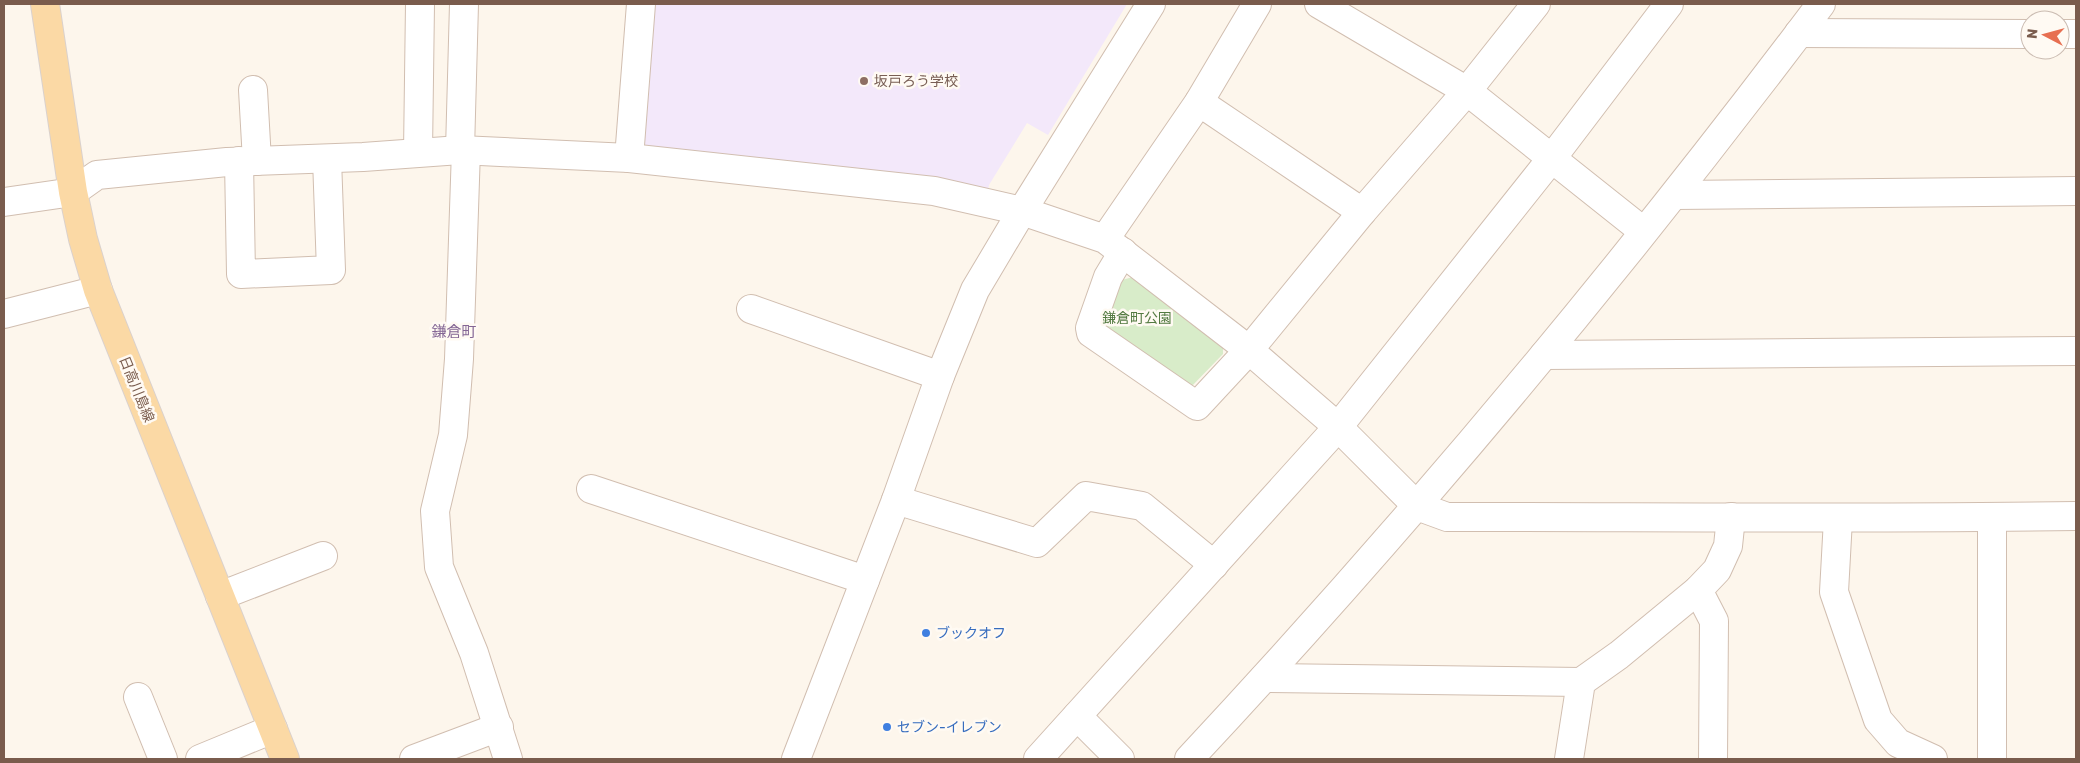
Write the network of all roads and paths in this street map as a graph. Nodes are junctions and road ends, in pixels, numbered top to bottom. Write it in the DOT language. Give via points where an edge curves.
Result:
graph roads {
  1 [pos="45,4"];
  2 [pos="420,4"];
  3 [pos="464,4"];
  4 [pos="641,4"];
  5 [pos="1151,4"];
  6 [pos="1257,4"];
  7 [pos="1319,4"];
  8 [pos="1536,4"];
  9 [pos="1670,4"];
  10 [pos="1821,4"];
  11 [pos="1799,33"];
  12 [pos="2020,34"];
  13 [pos="254,90"];
  14 [pos="1467,91"];
  15 [pos="1199,102"];
  16 [pos="463,150"];
  17 [pos="418,152"];
  18 [pos="629,158"];
  19 [pos="1552,158"];
  20 [pos="327,159"];
  21 [pos="248,161"];
  22 [pos="2076,191"];
  23 [pos="73,192"];
  24 [pos="1675,195"];
  25 [pos="4,202"];
  26 [pos="1022,211"];
  27 [pos="1362,212"];
  28 [pos="1643,231"];
  29 [pos="1114,246"];
  30 [pos="98,290"];
  31 [pos="751,309"];
  32 [pos="4,314"];
  33 [pos="1249,350"];
  34 [pos="2076,351"];
  35 [pos="1544,355"];
  36 [pos="940,376"];
  37 [pos="1338,428"];
  38 [pos="591,489"];
  39 [pos="896,500"];
  40 [pos="1418,506"];
  41 [pos="2076,516"];
  42 [pos="1731,517"];
  43 [pos="1992,517"];
  44 [pos="1838,519"];
  45 [pos="322,556"];
  46 [pos="1214,564"];
  47 [pos="865,580"];
  48 [pos="1698,590"];
  49 [pos="220,596"];
  50 [pos="1264,678"];
  51 [pos="1581,682"];
  52 [pos="138,697"];
  53 [pos="1076,716"];
  54 [pos="499,727"];
  55 [pos="273,729"];
  56 [pos="1898,751"];
  57 [pos="164,759"];
  58 [pos="200,759"];
  59 [pos="286,759"];
  60 [pos="414,759"];
  61 [pos="508,759"];
  62 [pos="796,759"];
  63 [pos="1038,759"];
  64 [pos="1120,759"];
  65 [pos="1189,759"];
  66 [pos="1569,759"];
  67 [pos="1713,759"];
  68 [pos="1933,759"];
  69 [pos="1992,759"];
  1 -- 23 [label="main road, 日高川島線"];
  2 -- 17 [label="street"];
  3 -- 16 [label="street"];
  4 -- 18 [label="street"];
  5 -- 26 [label="street"];
  6 -- 15 [label="street"];
  7 -- 14 [label="street"];
  8 -- 14 [label="street"];
  9 -- 19 [label="street"];
  10 -- 11 [label="street"];
  11 -- 12 [label="street"];
  11 -- 24 [label="street"];
  13 -- 21 [label="street"];
  14 -- 19 [label="street"];
  14 -- 27 [label="street"];
  15 -- 27 [label="street"];
  15 -- 29 [label="street"];
  16 -- 17 [label="street"];
  16 -- 18 [label="street"];
  16 -- 54 [label="street" via="459,359 453,435 436,511 439,567 474,653"];
  17 -- 20 [label="street"];
  18 -- 26 [label="street" via="934,191"];
  19 -- 28 [label="street"];
  19 -- 37 [label="street"];
  20 -- 21 [label="street"];
  20 -- 21 [label="street" via="331,270 241,274"];
  21 -- 23 [label="street" via="96,176"];
  22 -- 24 [label="street"];
  23 -- 25 [label="street"];
  23 -- 30 [label="main road, 日高川島線"];
  24 -- 28 [label="street"];
  26 -- 29 [label="street"];
  26 -- 36 [label="street" via="975,290"];
  27 -- 33 [label="street"];
  28 -- 35 [label="street"];
  29 -- 33 [label="street"];
  29 -- 33 [label="street" via="1091,333 1197,406"];
  30 -- 32 [label="street"];
  30 -- 49 [label="main road, 日高川島線"];
  31 -- 36 [label="street"];
  33 -- 37 [label="street"];
  34 -- 35 [label="street"];
  35 -- 40 [label="street"];
  36 -- 39 [label="street"];
  37 -- 40 [label="street"];
  37 -- 46 [label="street"];
  38 -- 47 [label="street"];
  39 -- 46 [label="street" via="1037,543 1086,496 1142,506"];
  39 -- 47 [label="street"];
  40 -- 42 [label="street" via="1447,517"];
  40 -- 50 [label="street"];
  41 -- 43 [label="street"];
  42 -- 44 [label="street"];
  42 -- 48 [label="street" via="1728,546 1717,570"];
  43 -- 44 [label="street"];
  43 -- 69 [label="street"];
  44 -- 56 [label="street" via="1834,592 1878,720"];
  45 -- 49 [label="street"];
  46 -- 53 [label="street"];
  47 -- 62 [label="street"];
  48 -- 51 [label="street"];
  48 -- 67 [label="street" via="1714,621"];
  49 -- 55 [label="main road, 日高川島線"];
  50 -- 51 [label="street"];
  50 -- 65 [label="street"];
  51 -- 66 [label="street"];
  52 -- 57 [label="street"];
  53 -- 63 [label="street"];
  53 -- 64 [label="street"];
  54 -- 60 [label="street"];
  54 -- 61 [label="street"];
  55 -- 58 [label="street"];
  55 -- 59 [label="main road, 日高川島線"];
  56 -- 68 [label="street"];
}
